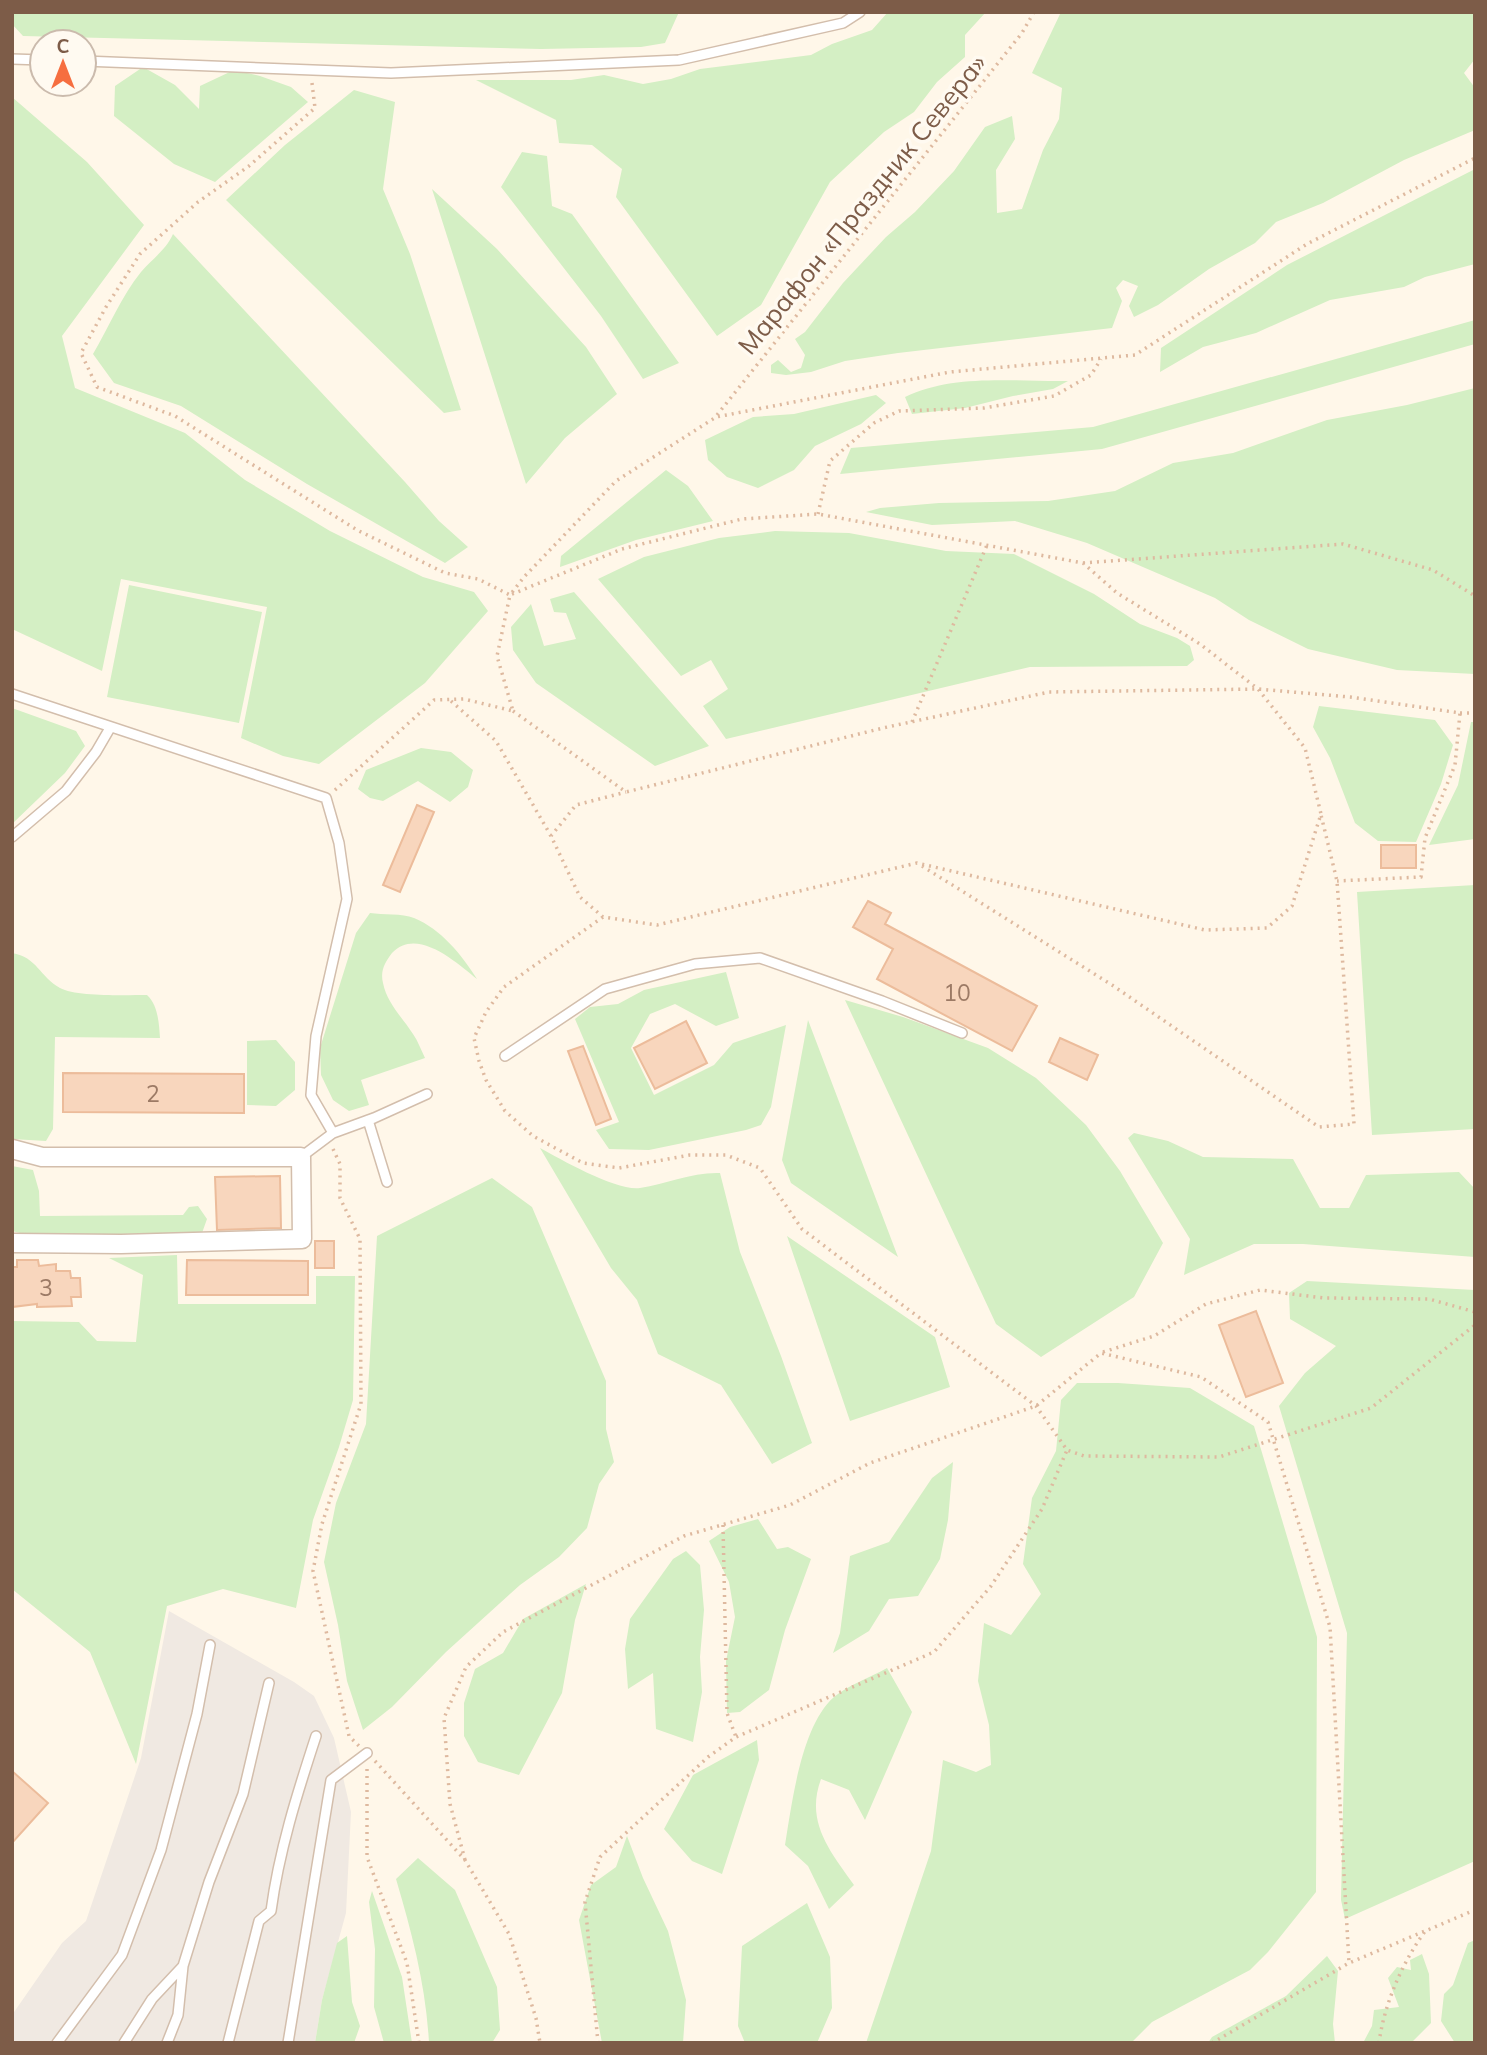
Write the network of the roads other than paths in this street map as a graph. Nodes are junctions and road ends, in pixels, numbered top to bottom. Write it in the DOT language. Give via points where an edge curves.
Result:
graph roads {
  1 [pos="860,12"];
  2 [pos="98,62"];
  3 [pos="12,694"];
  4 [pos="110,728"];
  5 [pos="12,837"];
  6 [pos="962,1032"];
  7 [pos="505,1056"];
  8 [pos="427,1094"];
  9 [pos="368,1120"];
  10 [pos="330,1135"];
  11 [pos="12,1149"];
  12 [pos="301,1157"];
  13 [pos="387,1182"];
  14 [pos="12,1243"];
  15 [pos="210,1645"];
  16 [pos="269,1683"];
  17 [pos="316,1736"];
  18 [pos="367,1753"];
  19 [pos="183,1966"];
  20 [pos="57,2043"];
  21 [pos="124,2043"];
  22 [pos="167,2043"];
  23 [pos="228,2043"];
  24 [pos="288,2043"];
  1 -- 2 [label="lane" via="843,23 679,60 391,73"];
  3 -- 4 [label="lane"];
  4 -- 5 [label="lane" via="66,792"];
  4 -- 10 [label="lane" via="326,798 340,843 347,899 316,1036 311,1095"];
  6 -- 7 [label="lane" via="760,958 695,964 605,989"];
  8 -- 9 [label="lane"];
  9 -- 10 [label="lane"];
  9 -- 13 [label="lane"];
  10 -- 12 [label="lane"];
  11 -- 12 [label="street" via="42,1157"];
  12 -- 14 [label="street" via="302,1239"];
  15 -- 20 [label="lane" via="197,1714 160,1850 122,1955"];
  16 -- 19 [label="lane" via="243,1794"];
  17 -- 23 [label="lane" via="291,1813 271,1911 259,1921"];
  18 -- 24 [label="lane" via="331,1780"];
  19 -- 21 [label="lane" via="152,1998"];
  19 -- 22 [label="lane" via="178,2015"];
}
